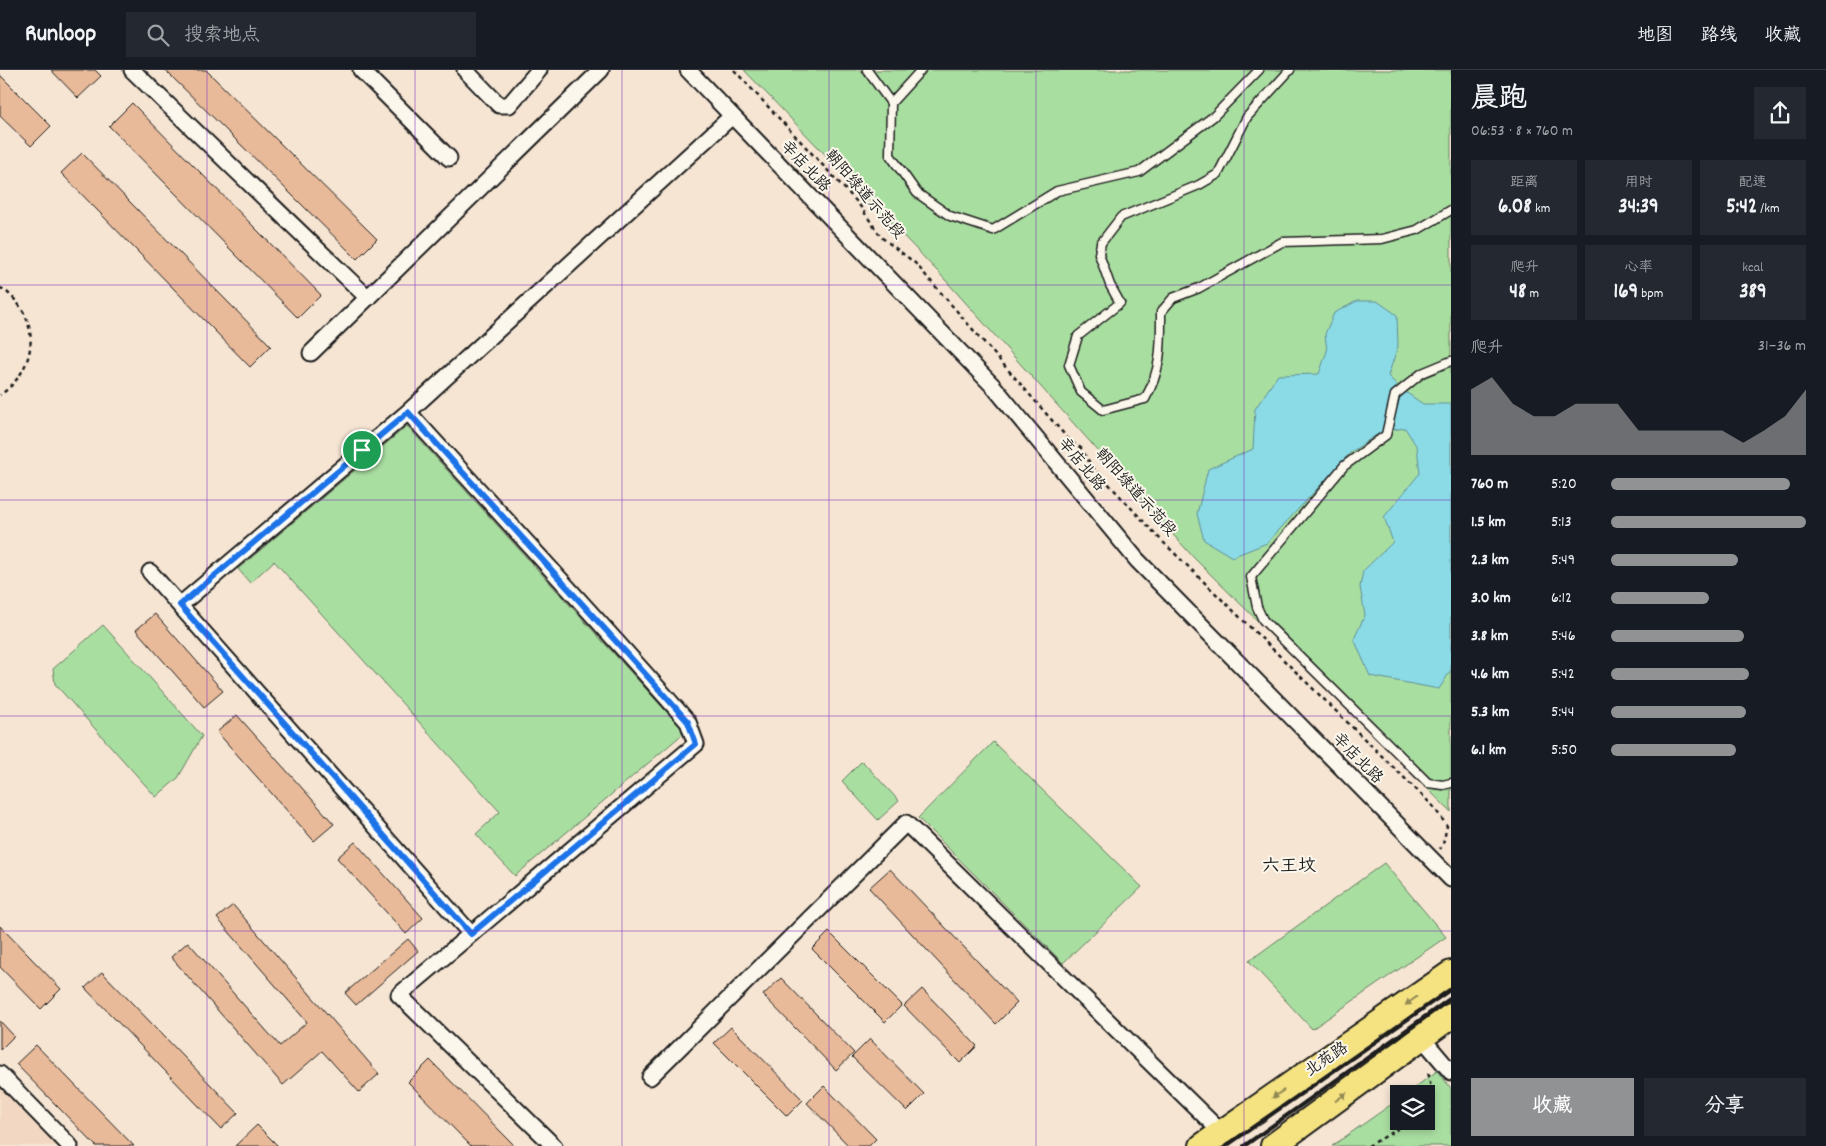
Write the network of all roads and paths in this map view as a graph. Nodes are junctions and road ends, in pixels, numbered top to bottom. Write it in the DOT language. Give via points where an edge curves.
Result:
graph roads {
  1 [pos="132,70"];
  2 [pos="361,70"];
  3 [pos="465,70"];
  4 [pos="540,70"];
  5 [pos="601,70"];
  6 [pos="688,70"];
  7 [pos="734,70"];
  8 [pos="867,70"];
  9 [pos="921,70"];
  10 [pos="1259,70"];
  11 [pos="1290,70"];
  12 [pos="891,103"];
  13 [pos="732,116"];
  14 [pos="449,158"];
  15 [pos="1451,210"];
  16 [pos="0,288"];
  17 [pos="368,298"];
  18 [pos="311,353"];
  19 [pos="1451,361"];
  20 [pos="0,395"];
  21 [pos="408,412"];
  22 [pos="150,572"];
  23 [pos="180,605"];
  24 [pos="1451,783"];
  25 [pos="1433,860"];
  26 [pos="1451,880"];
  27 [pos="471,934"];
  28 [pos="1451,973"];
  29 [pos="1451,1016"];
  30 [pos="1422,1038"];
  31 [pos="1428,1072"];
  32 [pos="1451,1072"];
  33 [pos="0,1074"];
  34 [pos="650,1077"];
  35 [pos="1431,1085"];
  36 [pos="1396,1130"];
  37 [pos="1221,1132"];
  38 [pos="70,1146"];
  39 [pos="554,1146"];
  40 [pos="1202,1146"];
  41 [pos="1273,1146"];
  42 [pos="1368,1146"];
  1 -- 17 [label="street"];
  2 -- 14 [label="street"];
  3 -- 4 [label="street" via="499,105 509,105"];
  5 -- 17 [label="street"];
  6 -- 13 [label="street, 辛店北路"];
  7 -- 25 [label="path, 朝阳绿道示范段" via="858,203 881,236 914,263 1070,441 1081,448 1090,465 1432,806 1447,826 1444,844"];
  8 -- 12 [label="lane"];
  9 -- 12 [label="lane"];
  10 -- 12 [label="lane" via="1214,116 1138,172 1057,191 993,230 950,216 916,193 890,155"];
  11 -- 15 [label="lane" via="1247,117 1218,174 1120,217 1101,243 1099,254 1120,303 1078,336 1069,365 1080,392 1102,410 1145,399 1155,382 1162,352 1161,312 1173,298 1199,288 1282,242 1382,239 1417,230"];
  13 -- 21 [label="street"];
  13 -- 25 [label="street, 辛店北路" via="994,388 1138,560"];
  16 -- 20 [label="path" via="23,310 32,334 27,364 14,386"];
  17 -- 18 [label="street"];
  19 -- 24 [label="lane" via="1422,373 1395,395 1386,435 1344,466 1251,577 1263,620 1428,783 1443,786"];
  21 -- 23 [label="street"];
  21 -- 27 [label="street" via="688,722 696,744"];
  22 -- 23 [label="street"];
  23 -- 27 [label="street"];
  25 -- 26 [label="street, 辛店北路"];
  27 -- 39 [label="street" via="399,995"];
  28 -- 37 [label="main road, 北苑路, one-way"];
  29 -- 30 [label="main road"];
  30 -- 32 [label="street"];
  41 -- 30 [label="main road, one-way"];
  31 -- 35 [label="path"];
  33 -- 38 [label="street"];
  34 -- 37 [label="street" via="906,823"];
  36 -- 42 [label="path"];
  37 -- 40 [label="main road, 北苑路"];
}
